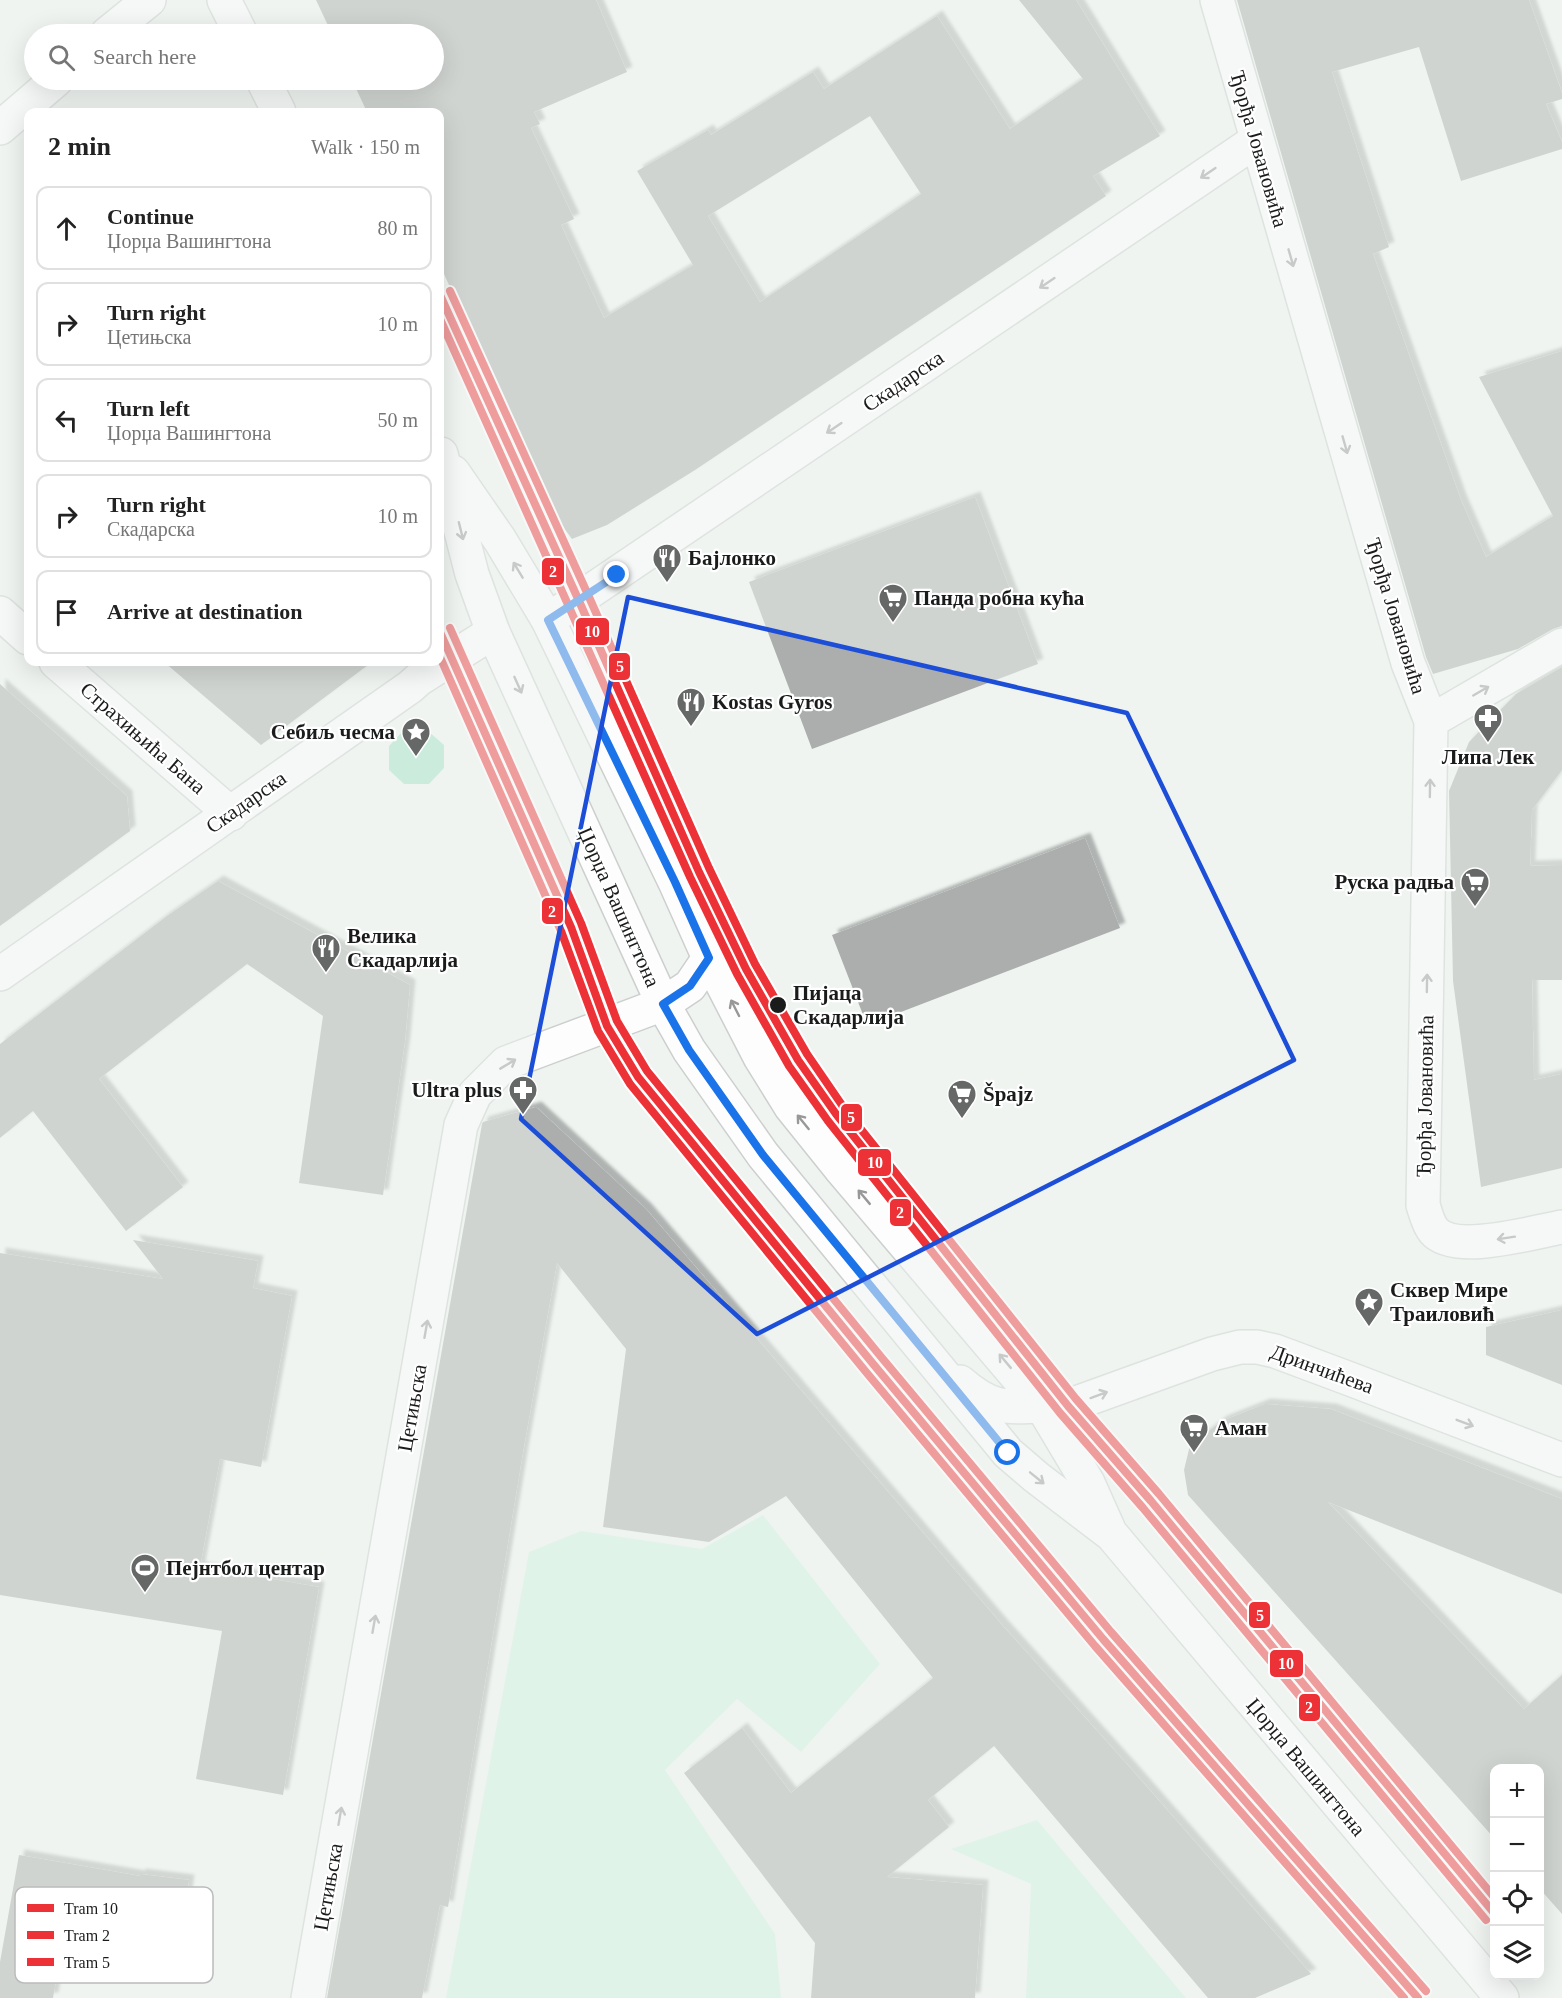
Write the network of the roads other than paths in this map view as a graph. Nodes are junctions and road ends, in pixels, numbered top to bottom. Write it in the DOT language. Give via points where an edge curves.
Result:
graph roads {
  1 [pos="148,0"];
  2 [pos="224,0"];
  3 [pos="1216,0"];
  4 [pos="119,24"];
  5 [pos="236,24"];
  6 [pos="44,90"];
  7 [pos="268,90"];
  8 [pos="277,108"];
  9 [pos="0,128"];
  10 [pos="1257,140"];
  11 [pos="444,459"];
  12 [pos="444,468"];
  13 [pos="0,613"];
  14 [pos="548,620"];
  15 [pos="494,632"];
  16 [pos="24,634"];
  17 [pos="1562,645"];
  18 [pos="444,663"];
  19 [pos="61,666"];
  20 [pos="440,666"];
  21 [pos="1431,721"];
  22 [pos="231,814"];
  23 [pos="709,958"];
  24 [pos="0,974"];
  25 [pos="663,1004"];
  26 [pos="1562,1227"];
  27 [pos="928,1356"];
  28 [pos="1042,1406"];
  29 [pos="1562,1460"];
  30 [pos="1112,1535"];
  31 [pos="308,1998"];
  32 [pos="1502,1998"];
  1 -- 4 [label="street"];
  2 -- 5 [label="street"];
  3 -- 10 [label="street, Ђорђа Јовановића"];
  6 -- 9 [label="street"];
  7 -- 8 [label="street"];
  10 -- 14 [label="street, Скадарска, one-way"];
  10 -- 21 [label="street, Ђорђа Јовановића, one-way" via="1408,663"];
  14 -- 11 [label="street, Џорџа Вашингтона, one-way" via="500,540"];
  12 -- 15 [label="street, Џорџа Вашингтона, one-way" via="472,574"];
  13 -- 16 [label="street"];
  14 -- 23 [label="street, Џорџа Вашингтона"];
  15 -- 18 [label="street, Скадарска"];
  15 -- 25 [label="street, Џорџа Вашингтона, one-way"];
  21 -- 17 [label="street, one-way"];
  19 -- 22 [label="street, Страхињића Бана"];
  20 -- 22 [label="street, Скадарска"];
  26 -- 21 [label="street, Ђорђа Јовановића, one-way" via="1476,1242 1450,1240 1435,1232 1424,1205"];
  22 -- 24 [label="street, Скадарска"];
  23 -- 25 [label="street, Цетињска" via="690,986"];
  28 -- 23 [label="street, Џорџа Вашингтона, one-way" via="791,1107 760,1057"];
  25 -- 27 [label="street, Џорџа Вашингтона" via="689,1050 763,1155"];
  31 -- 25 [label="street, Цетињска, one-way" via="461,1125 475,1094 506,1063"];
  27 -- 28 [label="street, Дринчићева" via="987,1402 1003,1407"];
  27 -- 30 [label="street, Џорџа Вашингтона, one-way" via="1008,1453"];
  28 -- 29 [label="street, Дринчићева, one-way" via="1068,1406 1212,1354 1257,1347"];
  28 -- 30 [label="street, Џорџа Вашингтона" via="1083,1474"];
  30 -- 32 [label="street, Џорџа Вашингтона"];
}
